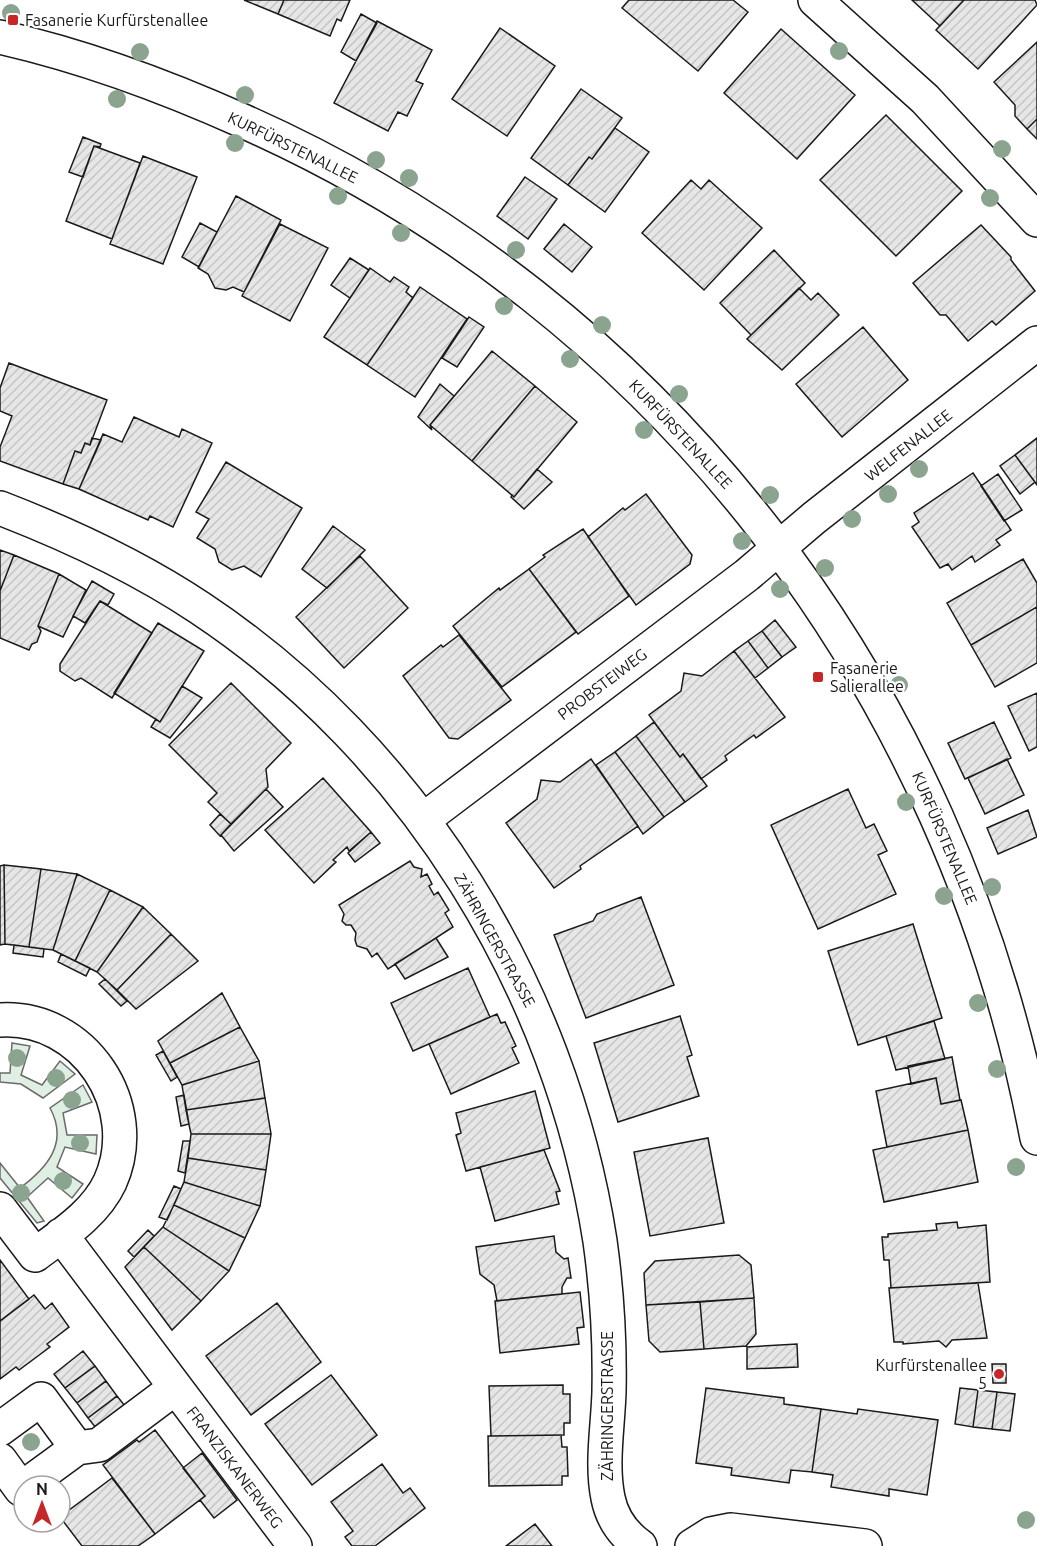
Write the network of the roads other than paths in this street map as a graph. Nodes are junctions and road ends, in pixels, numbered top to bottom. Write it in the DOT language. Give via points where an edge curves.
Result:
graph roads {
  1 [pos="814,0"];
  2 [pos="0,37"];
  3 [pos="1037,220"];
  4 [pos="1037,343"];
  5 [pos="0,508"];
  6 [pos="779,546"];
  7 [pos="423,820"];
  8 [pos="0,1020"];
  9 [pos="1037,1138"];
  10 [pos="0,1209"];
  11 [pos="61,1235"];
  12 [pos="175,1388"];
  13 [pos="0,1429"];
  14 [pos="77,1448"];
  15 [pos="0,1460"];
  16 [pos="41,1474"];
  17 [pos="12,1477"];
  18 [pos="295,1546"];
  19 [pos="640,1546"];
  20 [pos="692,1546"];
  21 [pos="865,1546"];
  1 -- 3 [label="street" via="925,99"];
  2 -- 6 [label="street, KURFÜRSTENALLEE" via="109,68 217,110 336,166 443,230 522,287 623,373 716,469"];
  4 -- 6 [label="street, WELFENALLEE"];
  5 -- 7 [label="street, ZÄHRINGERSTRASSE" via="96,547 202,609 278,668 340,724"];
  6 -- 7 [label="street, PROBSTEIWEG" via="747,575"];
  6 -- 9 [label="street, KURFÜRSTENALLEE" via="879,699 946,834 996,969"];
  7 -- 19 [label="street, ZÄHRINGERSTRASSE" via="462,877 509,960 533,1007 565,1092 592,1195 600,1245 609,1364 607,1493 617,1522"];
  8 -- 11 [label="street" via="38,1024 75,1043 100,1069 117,1107 119,1148 109,1183 89,1212"];
  10 -- 11 [label="street" via="35,1255"];
  11 -- 12 [label="street, FRANZISKANERWEG"];
  12 -- 14 [label="street" via="99,1445"];
  12 -- 18 [label="street, FRANZISKANERWEG"];
  13 -- 14 [label="street" via="41,1399"];
  14 -- 16 [label="street"];
  15 -- 17 [label="street"];
  20 -- 21 [label="street" via="717,1532 747,1530"];
}
